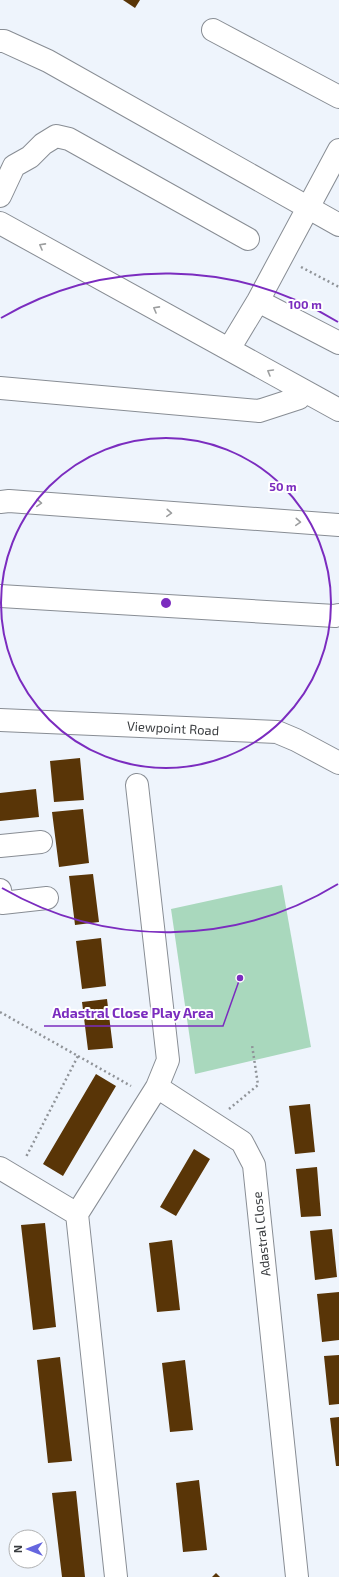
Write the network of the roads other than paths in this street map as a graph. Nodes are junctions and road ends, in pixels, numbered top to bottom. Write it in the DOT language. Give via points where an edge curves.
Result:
graph roads {
  1 [pos="213,30"];
  2 [pos="0,41"];
  3 [pos="339,97"];
  4 [pos="339,150"];
  5 [pos="7,162"];
  6 [pos="0,196"];
  7 [pos="308,207"];
  8 [pos="0,223"];
  9 [pos="339,225"];
  10 [pos="248,239"];
  11 [pos="258,301"];
  12 [pos="339,343"];
  13 [pos="229,349"];
  14 [pos="0,388"];
  15 [pos="304,391"];
  16 [pos="339,410"];
  17 [pos="0,502"];
  18 [pos="339,525"];
  19 [pos="0,596"];
  20 [pos="339,615"];
  21 [pos="0,720"];
  22 [pos="339,763"];
  23 [pos="137,785"];
  24 [pos="41,842"];
  25 [pos="0,846"];
  26 [pos="0,890"];
  27 [pos="47,898"];
  28 [pos="154,1092"];
  29 [pos="8,1172"];
  30 [pos="77,1214"];
  31 [pos="116,1577"];
  32 [pos="297,1577"];
  1 -- 3 [label="street"];
  2 -- 7 [label="street" via="48,61"];
  4 -- 7 [label="street"];
  5 -- 6 [label="street"];
  5 -- 10 [label="street" via="30,157 56,136 69,139"];
  7 -- 9 [label="street"];
  7 -- 11 [label="street"];
  13 -- 8 [label="street, one-way"];
  11 -- 12 [label="street"];
  11 -- 13 [label="street"];
  15 -- 13 [label="street, one-way"];
  14 -- 15 [label="street" via="259,411 299,398"];
  15 -- 16 [label="street"];
  17 -- 18 [label="street, one-way"];
  19 -- 20 [label="street"];
  21 -- 22 [label="street, Viewpoint Road" via="277,732"];
  23 -- 28 [label="street" via="168,1060"];
  24 -- 25 [label="street"];
  26 -- 27 [label="street" via="2,903"];
  28 -- 30 [label="street"];
  28 -- 32 [label="street, Adastral Close" via="242,1142 254,1165"];
  29 -- 30 [label="street"];
  30 -- 31 [label="street"];
}
